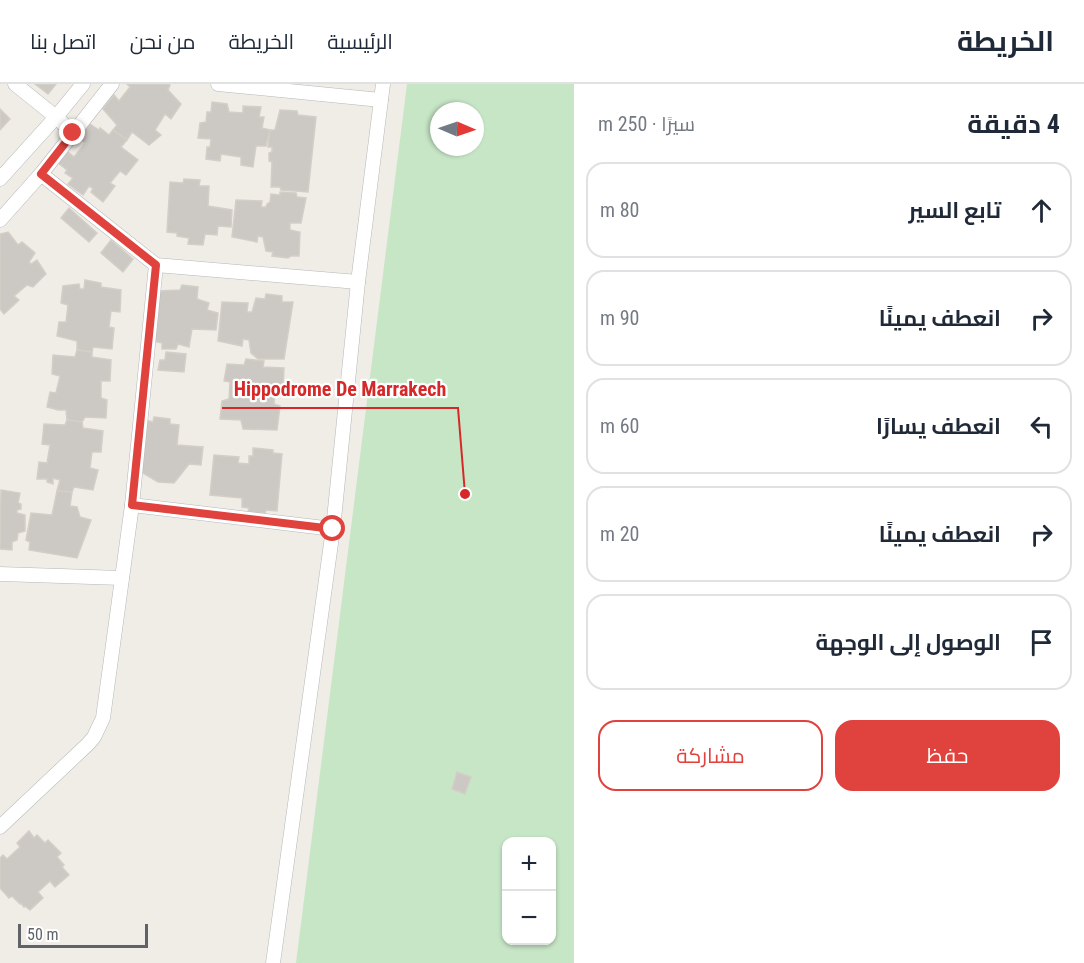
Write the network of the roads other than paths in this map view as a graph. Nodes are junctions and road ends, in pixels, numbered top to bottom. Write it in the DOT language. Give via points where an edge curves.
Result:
graph roads {
  1 [pos="15,84"];
  2 [pos="83,84"];
  3 [pos="112,84"];
  4 [pos="219,84"];
  5 [pos="383,84"];
  6 [pos="381,100"];
  7 [pos="56,117"];
  8 [pos="73,133"];
  9 [pos="41,174"];
  10 [pos="0,179"];
  11 [pos="0,220"];
  12 [pos="156,265"];
  13 [pos="358,282"];
  14 [pos="132,505"];
  15 [pos="333,529"];
  16 [pos="0,574"];
  17 [pos="122,578"];
  18 [pos="0,827"];
  19 [pos="273,963"];
  1 -- 7 [label="street"];
  2 -- 7 [label="street"];
  3 -- 8 [label="street"];
  4 -- 6 [label="street"];
  5 -- 6 [label="street"];
  6 -- 13 [label="street"];
  7 -- 8 [label="street"];
  7 -- 10 [label="street"];
  8 -- 9 [label="street"];
  9 -- 11 [label="street"];
  9 -- 12 [label="street"];
  12 -- 13 [label="street"];
  12 -- 14 [label="street"];
  13 -- 15 [label="street"];
  14 -- 15 [label="street"];
  14 -- 17 [label="street"];
  15 -- 19 [label="street"];
  16 -- 17 [label="street"];
  17 -- 18 [label="street" via="100,726 88,744"];
}
